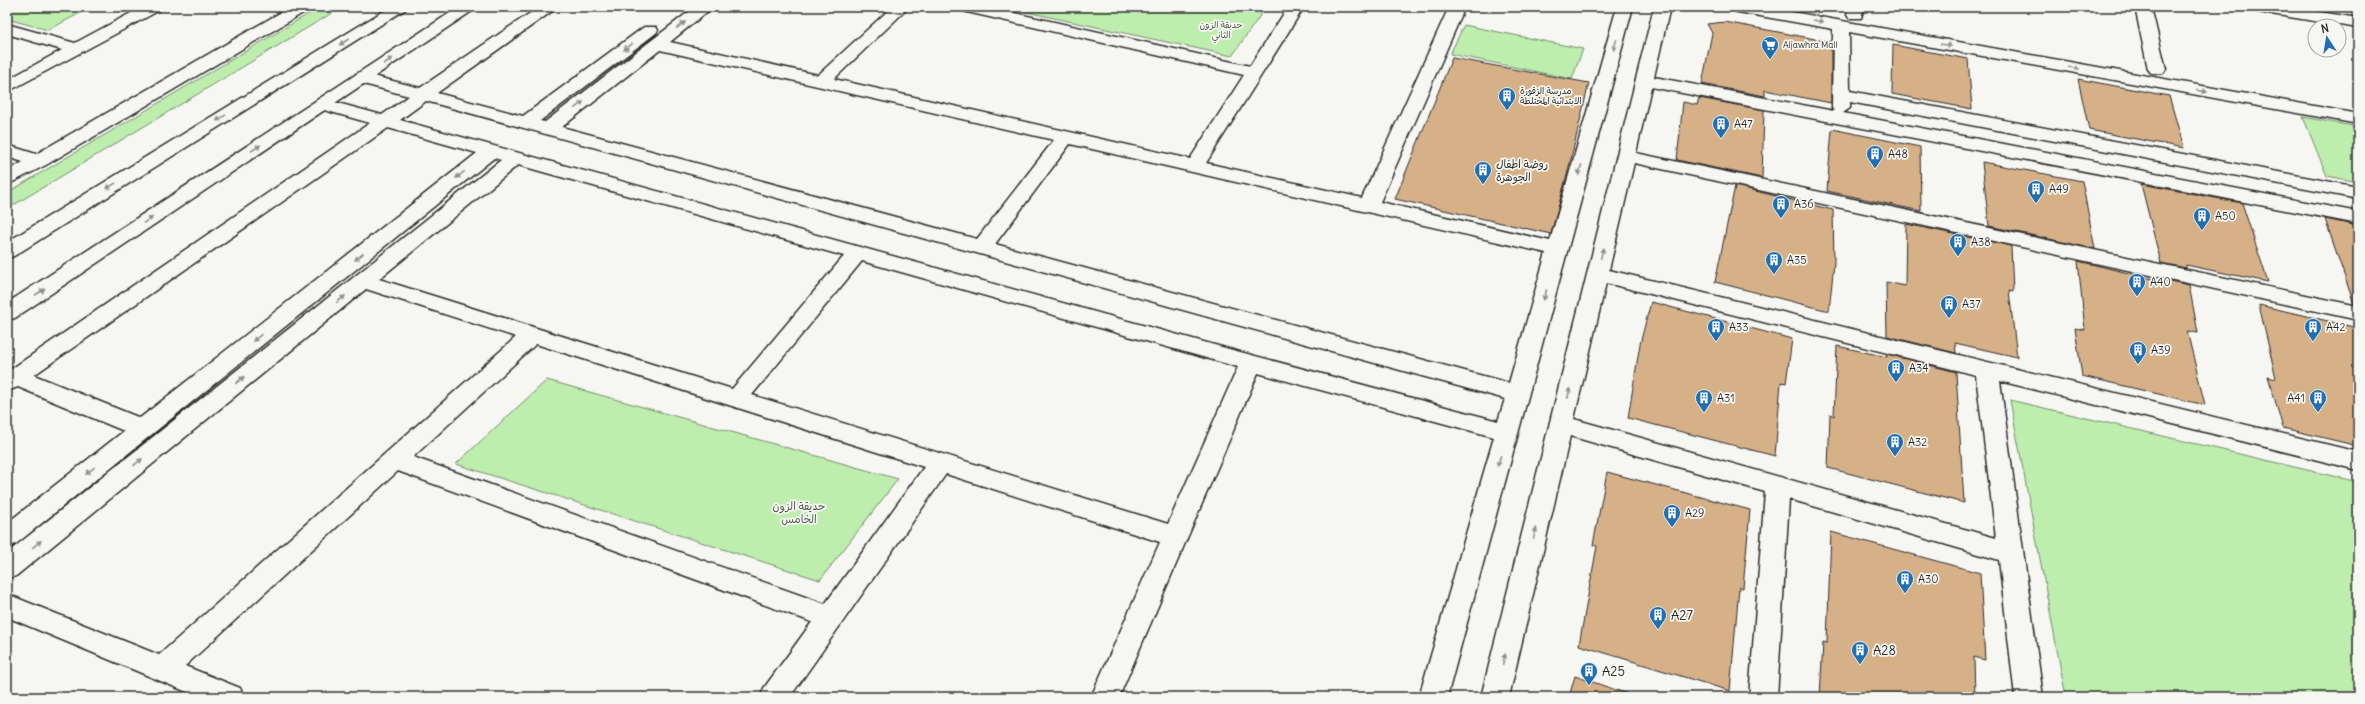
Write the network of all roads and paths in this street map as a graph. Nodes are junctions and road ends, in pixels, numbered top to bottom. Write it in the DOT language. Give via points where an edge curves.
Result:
graph roads {
  1 [pos="153,7"];
  2 [pos="302,7"];
  3 [pos="401,7"];
  4 [pos="470,7"];
  5 [pos="550,7"];
  6 [pos="681,7"];
  7 [pos="705,7"];
  8 [pos="901,7"];
  9 [pos="966,7"];
  10 [pos="1296,7"];
  11 [pos="1457,7"];
  12 [pos="1625,7"];
  13 [pos="1662,7"];
  14 [pos="1738,7"];
  15 [pos="1810,7"];
  16 [pos="2143,7"];
  17 [pos="2258,7"];
  18 [pos="1856,11"];
  19 [pos="2358,23"];
  20 [pos="1841,26"];
  21 [pos="7,29"];
  22 [pos="656,44"];
  23 [pos="76,49"];
  24 [pos="2157,69"];
  25 [pos="1255,72"];
  26 [pos="362,78"];
  27 [pos="1644,80"];
  28 [pos="822,81"];
  29 [pos="7,87"];
  30 [pos="423,95"];
  31 [pos="1841,95"];
  32 [pos="323,104"];
  33 [pos="2358,105"];
  34 [pos="1840,118"];
  35 [pos="2358,119"];
  36 [pos="384,121"];
  37 [pos="525,123"];
  38 [pos="548,129"];
  39 [pos="1065,138"];
  40 [pos="7,151"];
  41 [pos="491,151"];
  42 [pos="1626,156"];
  43 [pos="515,158"];
  44 [pos="39,161"];
  45 [pos="1194,167"];
  46 [pos="7,179"];
  47 [pos="2358,192"];
  48 [pos="1368,207"];
  49 [pos="2358,218"];
  50 [pos="982,247"];
  51 [pos="1558,249"];
  52 [pos="7,251"];
  53 [pos="858,253"];
  54 [pos="1597,274"];
  55 [pos="362,281"];
  56 [pos="7,313"];
  57 [pos="2358,313"];
  58 [pos="532,335"];
  59 [pos="1251,363"];
  60 [pos="1987,371"];
  61 [pos="12,380"];
  62 [pos="1518,394"];
  63 [pos="736,399"];
  64 [pos="1566,426"];
  65 [pos="143,429"];
  66 [pos="1507,432"];
  67 [pos="394,460"];
  68 [pos="2358,461"];
  69 [pos="940,463"];
  70 [pos="1778,486"];
  71 [pos="1174,536"];
  72 [pos="7,537"];
  73 [pos="2011,553"];
  74 [pos="7,568"];
  75 [pos="7,605"];
  76 [pos="830,617"];
  77 [pos="163,669"];
  78 [pos="230,697"];
  79 [pos="774,697"];
  80 [pos="1105,697"];
  81 [pos="1433,697"];
  82 [pos="1495,697"];
  83 [pos="1763,697"];
  84 [pos="2029,697"];
  1 -- 23 [label="street"];
  2 -- 44 [label="street"];
  3 -- 52 [label="street, one-way"];
  26 -- 4 [label="street, one-way"];
  5 -- 30 [label="street"];
  6 -- 37 [label="street, one-way"];
  22 -- 7 [label="street, one-way"];
  8 -- 28 [label="street"];
  9 -- 25 [label="street"];
  10 -- 25 [label="street"];
  11 -- 48 [label="street"];
  12 -- 51 [label="street, one-way"];
  13 -- 27 [label="street"];
  14 -- 20 [label="street, one-way"];
  15 -- 18 [label="street"];
  16 -- 24 [label="street"];
  17 -- 19 [label="street"];
  18 -- 24 [label="street"];
  20 -- 31 [label="street"];
  20 -- 35 [label="street, one-way"];
  21 -- 23 [label="street"];
  22 -- 28 [label="street"];
  38 -- 22 [label="street, one-way"];
  23 -- 29 [label="street"];
  24 -- 33 [label="street"];
  25 -- 45 [label="street"];
  26 -- 30 [label="street"];
  26 -- 32 [label="street"];
  27 -- 34 [label="street"];
  27 -- 42 [label="street"];
  28 -- 39 [label="street"];
  30 -- 36 [label="street"];
  30 -- 37 [label="street"];
  31 -- 34 [label="street"];
  31 -- 47 [label="street"];
  32 -- 36 [label="street"];
  56 -- 32 [label="street, one-way"];
  34 -- 49 [label="street"];
  36 -- 41 [label="street"];
  36 -- 61 [label="street"];
  37 -- 38 [label="street"];
  38 -- 50 [label="street"];
  39 -- 45 [label="street"];
  39 -- 50 [label="street"];
  40 -- 44 [label="street"];
  41 -- 43 [label="street"];
  41 -- 65 [label="street, one-way"];
  54 -- 42 [label="street, one-way"];
  42 -- 57 [label="street"];
  43 -- 53 [label="street"];
  43 -- 55 [label="street"];
  44 -- 46 [label="street"];
  45 -- 48 [label="street"];
  48 -- 51 [label="street"];
  50 -- 62 [label="street"];
  51 -- 62 [label="street, one-way"];
  53 -- 59 [label="street"];
  53 -- 63 [label="street"];
  54 -- 60 [label="street"];
  82 -- 54 [label="street, one-way"];
  55 -- 58 [label="street"];
  74 -- 55 [label="street, one-way"];
  58 -- 63 [label="street"];
  58 -- 67 [label="street"];
  59 -- 66 [label="street"];
  59 -- 71 [label="street"];
  60 -- 68 [label="street"];
  60 -- 73 [label="street"];
  61 -- 65 [label="street"];
  62 -- 66 [label="street"];
  63 -- 69 [label="street"];
  64 -- 70 [label="street"];
  65 -- 72 [label="street, one-way"];
  66 -- 81 [label="street, one-way"];
  67 -- 76 [label="street"];
  67 -- 77 [label="street"];
  69 -- 71 [label="street"];
  69 -- 76 [label="street"];
  70 -- 73 [label="street"];
  70 -- 83 [label="street"];
  71 -- 80 [label="street"];
  73 -- 84 [label="street"];
  75 -- 77 [label="street"];
  76 -- 79 [label="street"];
  77 -- 78 [label="street"];
}
